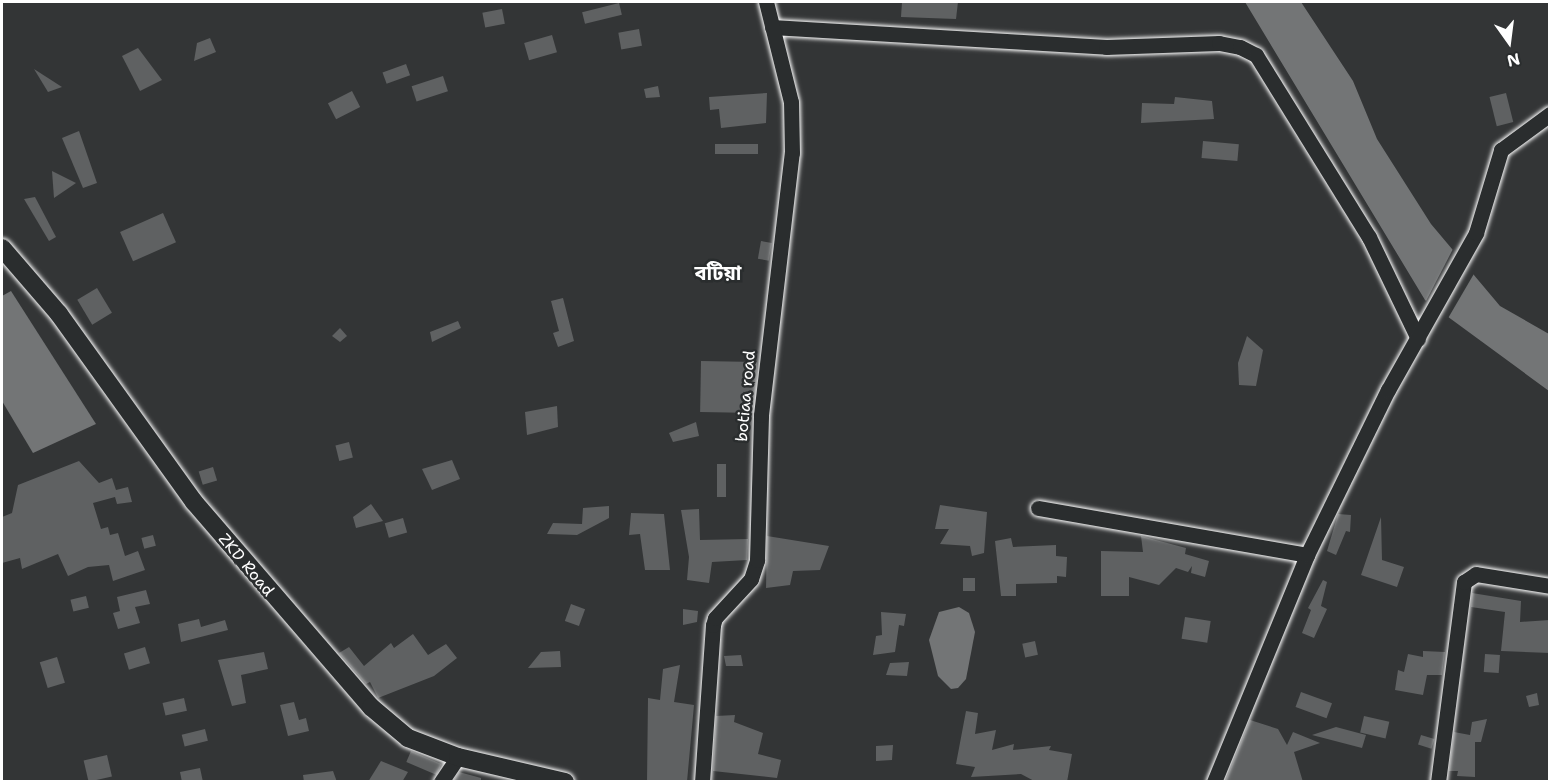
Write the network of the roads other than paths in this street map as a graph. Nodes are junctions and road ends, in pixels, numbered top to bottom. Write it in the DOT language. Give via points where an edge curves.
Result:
graph roads {
  1 [pos="766,2"];
  2 [pos="772,27"];
  3 [pos="1550,114"];
  4 [pos="2,248"];
  5 [pos="1418,339"];
  6 [pos="1038,508"];
  7 [pos="1307,555"];
  8 [pos="1550,586"];
  9 [pos="458,757"];
  10 [pos="441,782"];
  11 [pos="565,782"];
  12 [pos="702,782"];
  13 [pos="1214,782"];
  14 [pos="1438,782"];
  1 -- 2 [label="street, botiaa road"];
  2 -- 5 [label="street" via="1062,45 1240,46 1256,55 1370,237"];
  2 -- 12 [label="street, botiaa road" via="791,102 792,153 761,415 757,560 751,579 713,625"];
  3 -- 5 [label="street" via="1501,150 1476,233"];
  4 -- 9 [label="main road, ZKD Road" via="59,314 158,456 324,657 371,707 408,738"];
  5 -- 7 [label="street" via="1388,390"];
  6 -- 7 [label="street"];
  7 -- 13 [label="street"];
  8 -- 14 [label="street" via="1476,574 1464,582"];
  9 -- 10 [label="street"];
  9 -- 11 [label="main road, ZKD Road"];
}
